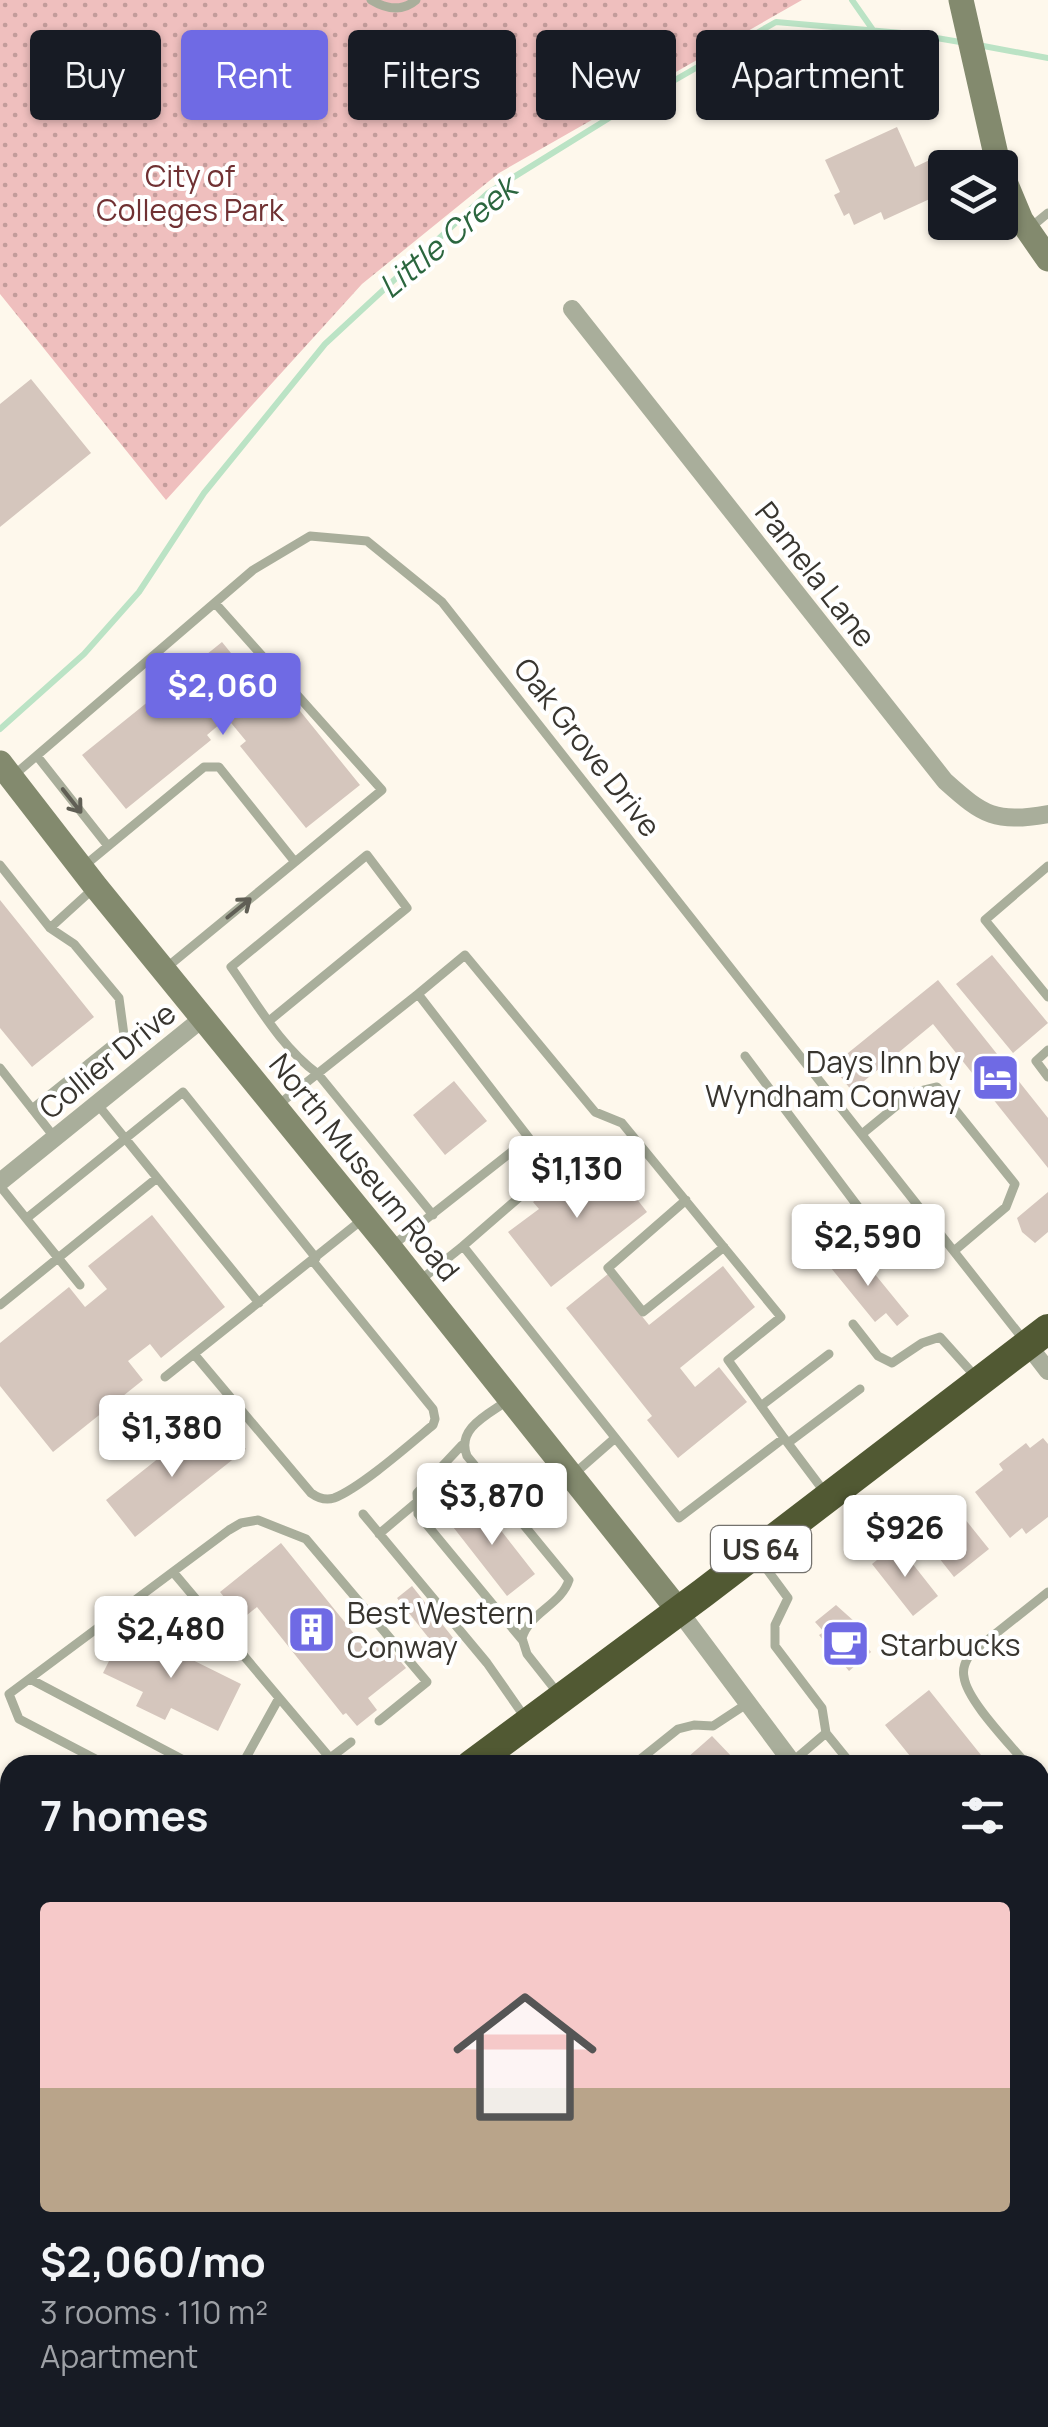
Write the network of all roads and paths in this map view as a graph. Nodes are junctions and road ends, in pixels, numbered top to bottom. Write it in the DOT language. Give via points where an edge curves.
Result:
graph roads {
  1 [pos="371,0"];
  2 [pos="416,0"];
  3 [pos="961,0"];
  4 [pos="996,150"];
  5 [pos="1018,194"];
  6 [pos="1038,222"];
  7 [pos="1048,258"];
  8 [pos="572,309"];
  9 [pos="215,603"];
  10 [pos="36,756"];
  11 [pos="6,770"];
  12 [pos="1048,814"];
  13 [pos="108,846"];
  14 [pos="295,862"];
  15 [pos="0,865"];
  16 [pos="1048,866"];
  17 [pos="89,877"];
  18 [pos="50,928"];
  19 [pos="164,970"];
  20 [pos="418,994"];
  21 [pos="1048,997"];
  22 [pos="202,1018"];
  23 [pos="269,1021"];
  24 [pos="1048,1050"];
  25 [pos="745,1056"];
  26 [pos="0,1068"];
  27 [pos="318,1074"];
  28 [pos="1048,1077"];
  29 [pos="98,1105"];
  30 [pos="276,1106"];
  31 [pos="32,1109"];
  32 [pos="862,1134"];
  33 [pos="55,1138"];
  34 [pos="529,1138"];
  35 [pos="127,1140"];
  36 [pos="157,1178"];
  37 [pos="0,1184"];
  38 [pos="686,1200"];
  39 [pos="922,1211"];
  40 [pos="433,1215"];
  41 [pos="27,1218"];
  42 [pos="365,1218"];
  43 [pos="463,1246"];
  44 [pos="724,1246"];
  45 [pos="390,1248"];
  46 [pos="954,1251"];
  47 [pos="59,1258"];
  48 [pos="314,1259"];
  49 [pos="417,1283"];
  50 [pos="80,1285"];
  51 [pos="259,1303"];
  52 [pos="0,1306"];
  53 [pos="853,1324"];
  54 [pos="1038,1337"];
  55 [pos="194,1354"];
  56 [pos="828,1354"];
  57 [pos="1048,1371"];
  58 [pos="165,1377"];
  59 [pos="980,1381"];
  60 [pos="860,1389"];
  61 [pos="508,1400"];
  62 [pos="761,1406"];
  63 [pos="614,1440"];
  64 [pos="786,1440"];
  65 [pos="465,1450"];
  66 [pos="570,1477"];
  67 [pos="828,1498"];
  68 [pos="417,1502"];
  69 [pos="363,1514"];
  70 [pos="379,1534"];
  71 [pos="756,1553"];
  72 [pos="174,1572"];
  73 [pos="1048,1592"];
  74 [pos="679,1611"];
  75 [pos="524,1642"];
  76 [pos="30,1679"];
  77 [pos="279,1698"];
  78 [pos="562,1698"];
  79 [pos="748,1703"];
  80 [pos="379,1721"];
  81 [pos="528,1723"];
  82 [pos="826,1733"];
  83 [pos="351,1742"];
  84 [pos="88,1755"];
  85 [pos="174,1755"];
  86 [pos="248,1755"];
  87 [pos="327,1755"];
  88 [pos="334,1755"];
  89 [pos="493,1755"];
  90 [pos="645,1755"];
  91 [pos="787,1755"];
  92 [pos="802,1755"];
  93 [pos="844,1755"];
  94 [pos="1019,1755"];
  1 -- 2 [label="lane" via="396,8"];
  3 -- 4 [label="street"];
  5 -- 6 [label="street"];
  6 -- 7 [label="street"];
  8 -- 12 [label="street, Pamela Lane" via="945,781 972,806 1003,820"];
  9 -- 10 [label="lane, Oak Grove Drive"];
  9 -- 14 [label="lane" via="382,790"];
  9 -- 32 [label="lane, Oak Grove Drive" via="253,570 310,536 367,541 442,602"];
  10 -- 11 [label="lane, Oak Grove Drive"];
  10 -- 13 [label="lane, one-way"];
  11 -- 17 [label="street, North Museum Road"];
  13 -- 14 [label="lane" via="204,767 219,767"];
  13 -- 17 [label="lane"];
  19 -- 14 [label="lane, one-way"];
  15 -- 18 [label="lane"];
  16 -- 21 [label="lane" via="985,920"];
  17 -- 18 [label="lane"];
  17 -- 19 [label="street, North Museum Road"];
  18 -- 31 [label="lane" via="74,944 119,998 124,1035"];
  19 -- 22 [label="street, North Museum Road"];
  20 -- 27 [label="lane"];
  20 -- 34 [label="lane"];
  20 -- 38 [label="lane" via="465,955 596,1112 622,1123"];
  22 -- 29 [label="street, Collier Drive"];
  22 -- 30 [label="street, North Museum Road"];
  23 -- 23 [label="lane" via="231,967 367,855 406,908"];
  23 -- 27 [label="lane" via="293,1056"];
  24 -- 28 [label="lane" via="1036,1061"];
  25 -- 39 [label="lane" via="862,1212"];
  26 -- 31 [label="lane"];
  27 -- 30 [label="lane"];
  27 -- 40 [label="lane"];
  29 -- 33 [label="street, Collier Drive"];
  29 -- 35 [label="lane"];
  30 -- 42 [label="street, North Museum Road"];
  31 -- 33 [label="lane"];
  32 -- 39 [label="lane, Oak Grove Drive"];
  32 -- 46 [label="lane" via="912,1093 937,1087 1015,1184 1006,1207"];
  33 -- 37 [label="street, Collier Drive"];
  34 -- 40 [label="lane"];
  34 -- 43 [label="lane" via="553,1168"];
  35 -- 36 [label="lane"];
  35 -- 41 [label="lane"];
  35 -- 48 [label="lane" via="184,1092"];
  36 -- 47 [label="lane"];
  36 -- 51 [label="lane"];
  37 -- 41 [label="lane"];
  38 -- 44 [label="lane"];
  38 -- 44 [label="lane" via="608,1268 643,1312"];
  39 -- 46 [label="lane, Oak Grove Drive"];
  40 -- 45 [label="lane"];
  41 -- 47 [label="lane"];
  42 -- 45 [label="street, North Museum Road"];
  42 -- 48 [label="lane"];
  43 -- 49 [label="lane"];
  43 -- 63 [label="lane"];
  44 -- 62 [label="lane" via="781,1316 728,1360"];
  45 -- 49 [label="street, North Museum Road"];
  46 -- 54 [label="lane, Oak Grove Drive"];
  47 -- 50 [label="lane"];
  47 -- 52 [label="lane"];
  48 -- 51 [label="lane"];
  48 -- 55 [label="lane" via="433,1408 433,1425 390,1460 320,1499"];
  49 -- 61 [label="street, North Museum Road"];
  51 -- 55 [label="lane"];
  53 -- 59 [label="lane" via="892,1363 940,1337"];
  54 -- 57 [label="street"];
  54 -- 59 [label="highway, US 64"];
  55 -- 58 [label="lane"];
  56 -- 62 [label="lane"];
  59 -- 67 [label="highway, US 64"];
  60 -- 64 [label="lane"];
  61 -- 65 [label="lane" via="470,1428"];
  61 -- 66 [label="street, North Museum Road"];
  62 -- 64 [label="lane"];
  63 -- 64 [label="lane" via="678,1518"];
  63 -- 66 [label="lane"];
  64 -- 67 [label="lane"];
  65 -- 68 [label="lane" via="417,1493"];
  65 -- 75 [label="lane" via="569,1580 526,1627"];
  66 -- 74 [label="street, North Museum Road"];
  67 -- 71 [label="highway, US 64"];
  68 -- 70 [label="lane"];
  68 -- 75 [label="lane" via="418,1514"];
  69 -- 70 [label="lane"];
  70 -- 81 [label="lane"];
  71 -- 74 [label="highway, US 64"];
  71 -- 82 [label="lane" via="788,1598 775,1625 775,1646 822,1708"];
  72 -- 76 [label="lane"];
  72 -- 77 [label="lane"];
  72 -- 80 [label="lane" via="241,1523 258,1520 306,1539 427,1682"];
  73 -- 94 [label="lane" via="970,1654 964,1666 976,1700"];
  74 -- 78 [label="highway, US 64"];
  74 -- 79 [label="street"];
  75 -- 78 [label="lane"];
  76 -- 84 [label="lane" via="9,1694 20,1718"];
  76 -- 85 [label="lane"];
  77 -- 86 [label="lane"];
  77 -- 87 [label="lane"];
  78 -- 81 [label="highway, US 64"];
  79 -- 90 [label="lane" via="713,1726 678,1728"];
  79 -- 91 [label="street"];
  81 -- 89 [label="highway, US 64"];
  82 -- 92 [label="lane"];
  82 -- 93 [label="lane"];
  83 -- 88 [label="lane"];
}
